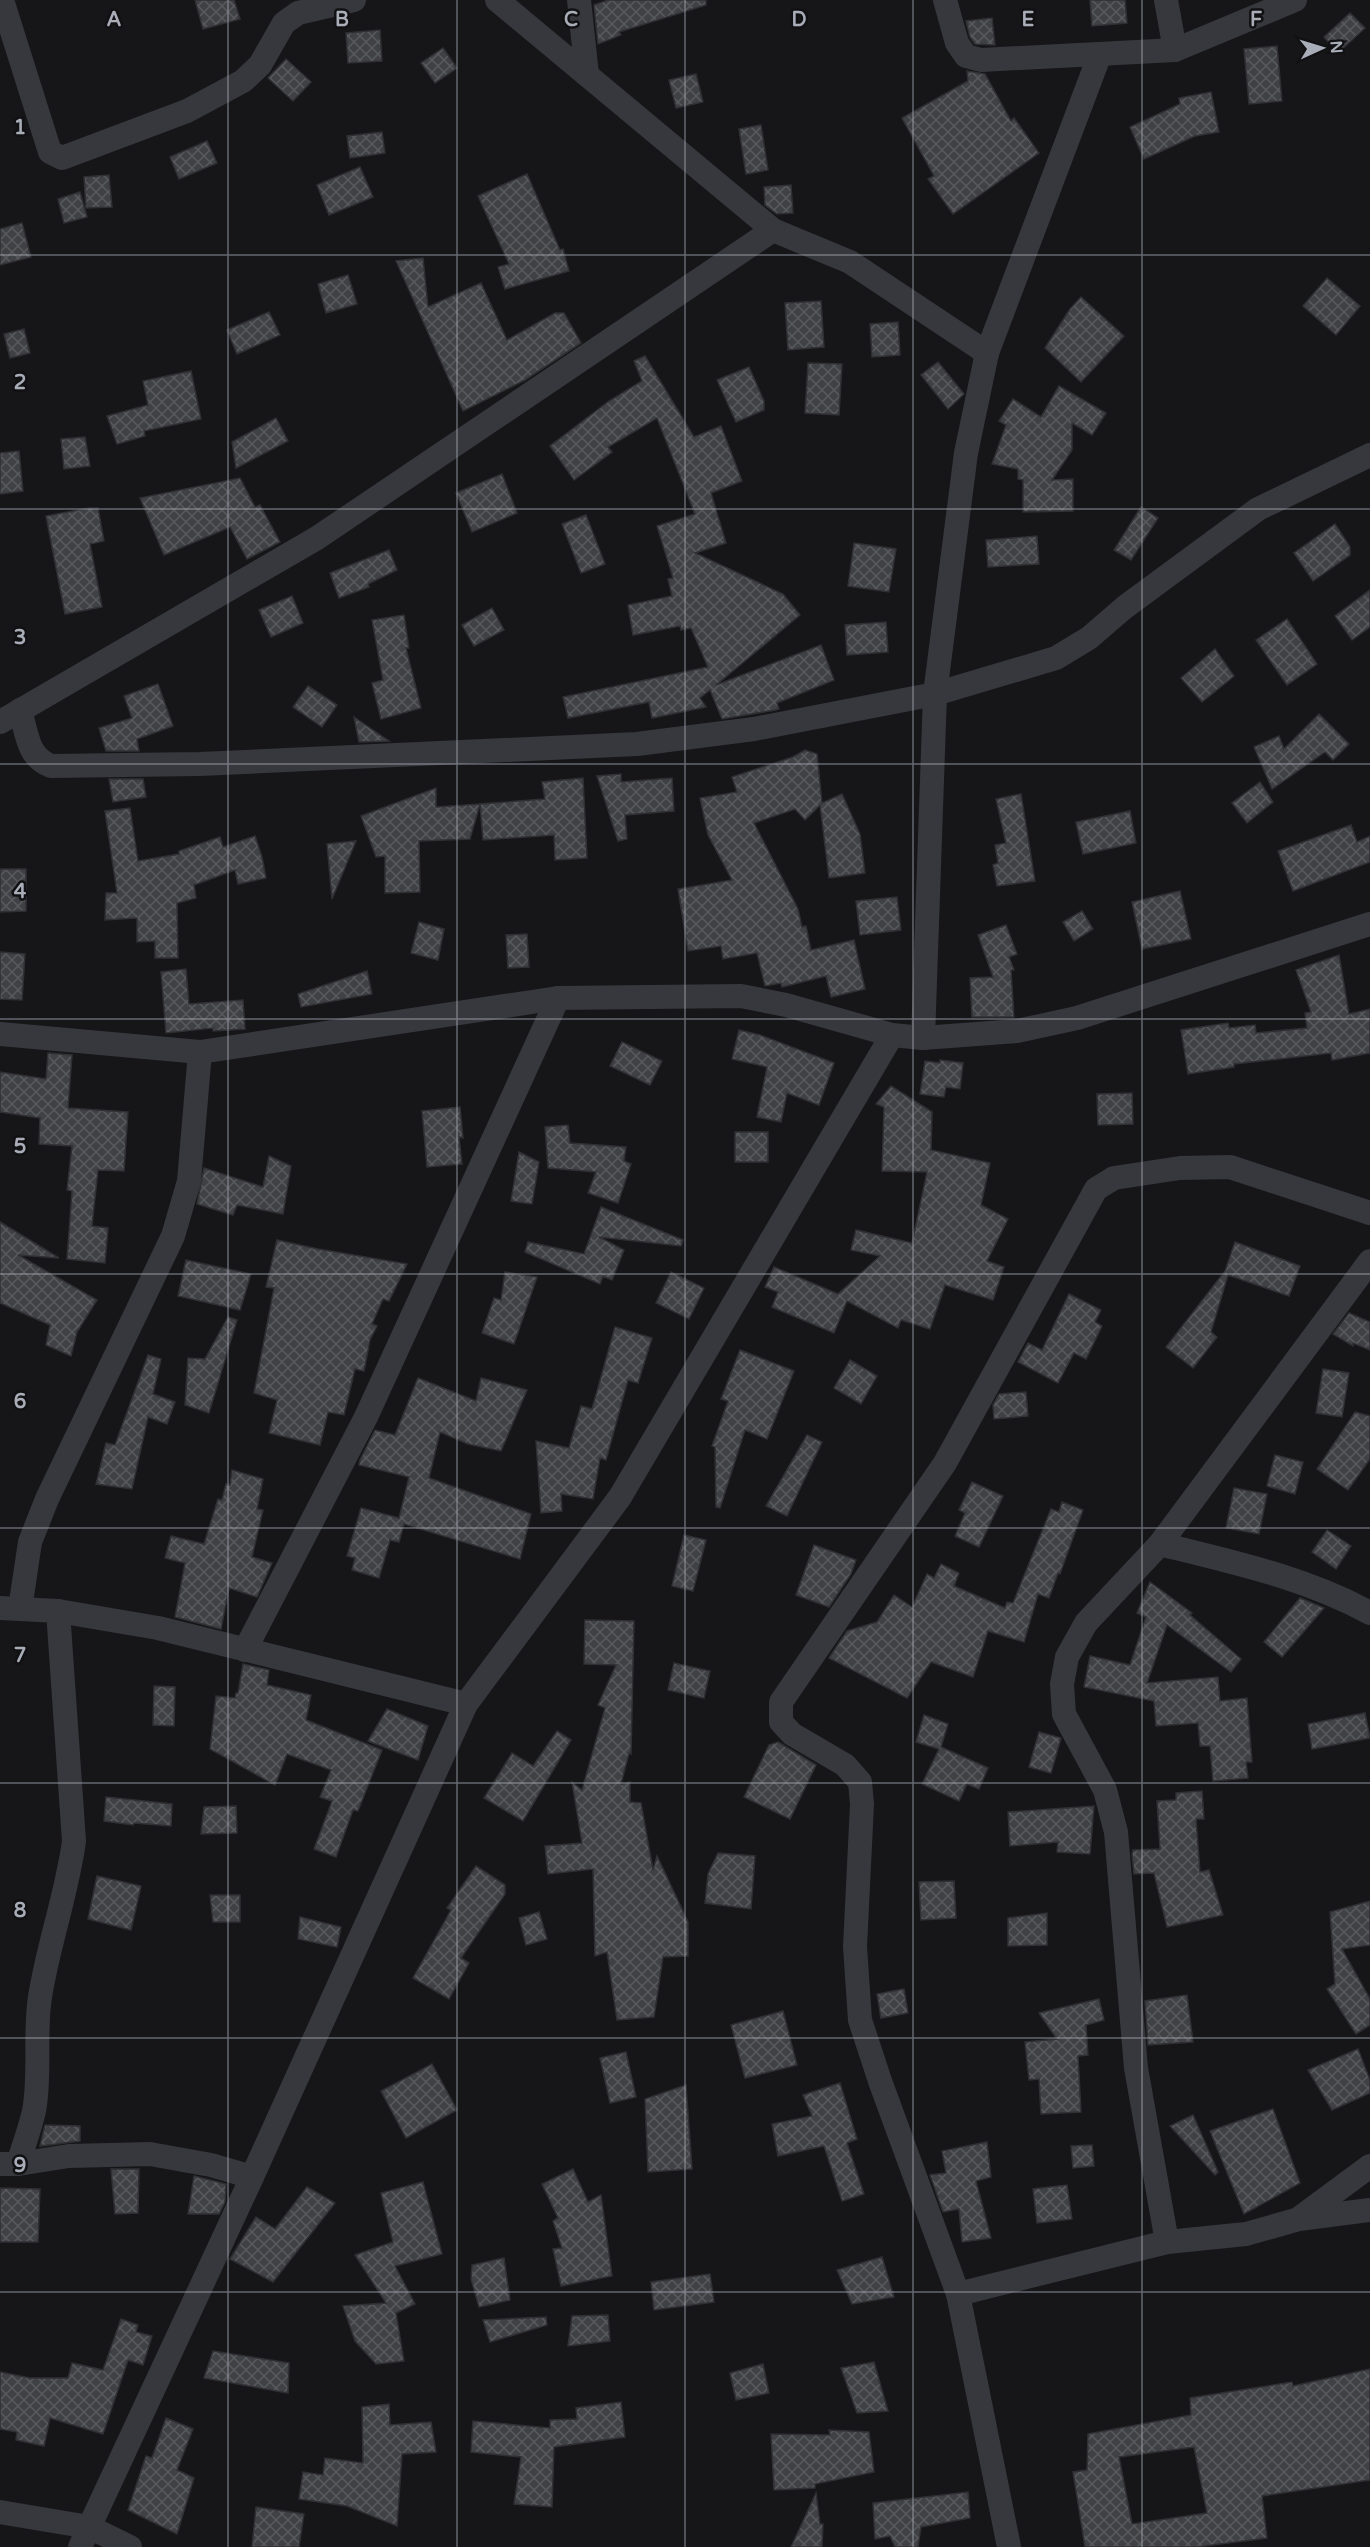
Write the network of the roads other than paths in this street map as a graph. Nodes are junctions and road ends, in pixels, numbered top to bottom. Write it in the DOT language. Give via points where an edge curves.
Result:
graph roads {
  1 [pos="2,0"];
  2 [pos="354,0"];
  3 [pos="497,0"];
  4 [pos="579,0"];
  5 [pos="945,0"];
  6 [pos="1166,0"];
  7 [pos="1295,0"];
  8 [pos="1174,50"];
  9 [pos="1100,54"];
  10 [pos="587,75"];
  11 [pos="773,230"];
  12 [pos="987,353"];
  13 [pos="1370,455"];
  14 [pos="935,694"];
  15 [pos="10,716"];
  16 [pos="1370,924"];
  17 [pos="558,998"];
  18 [pos="0,1034"];
  19 [pos="892,1035"];
  20 [pos="923,1038"];
  21 [pos="200,1052"];
  22 [pos="1370,1213"];
  23 [pos="1370,1261"];
  24 [pos="1160,1544"];
  25 [pos="10,1609"];
  26 [pos="58,1611"];
  27 [pos="1370,1613"];
  28 [pos="245,1650"];
  29 [pos="466,1704"];
  30 [pos="9,2164"];
  31 [pos="1370,2166"];
  32 [pos="252,2177"];
  33 [pos="1370,2210"];
  34 [pos="1299,2219"];
  35 [pos="1167,2242"];
  36 [pos="958,2294"];
  37 [pos="0,2512"];
  38 [pos="85,2537"];
  39 [pos="130,2547"];
  40 [pos="1009,2547"];
  1 -- 2 [label="street" via="50,152 62,158 196,106 243,81 260,65 284,23 298,13"];
  3 -- 10 [label="street"];
  4 -- 10 [label="street"];
  5 -- 9 [label="street" via="957,43 966,56 981,60"];
  6 -- 8 [label="street"];
  7 -- 8 [label="street"];
  8 -- 9 [label="street"];
  9 -- 12 [label="street"];
  10 -- 11 [label="street"];
  11 -- 12 [label="street" via="850,262"];
  11 -- 15 [label="street" via="317,538"];
  12 -- 14 [label="street" via="960,495"];
  13 -- 14 [label="street" via="1258,509 1089,638 1056,657"];
  14 -- 15 [label="street" via="754,729 637,744 200,764 51,766 39,761"];
  14 -- 20 [label="street"];
  16 -- 20 [label="street" via="1077,1018 1017,1031"];
  17 -- 19 [label="street" via="741,996"];
  17 -- 21 [label="street"];
  17 -- 28 [label="street" via="366,1417"];
  18 -- 21 [label="street"];
  19 -- 20 [label="street"];
  19 -- 29 [label="street" via="620,1497"];
  21 -- 25 [label="street" via="189,1181 173,1236 46,1499"];
  22 -- 36 [label="street" via="1230,1167 1180,1168 1114,1178 1096,1189 945,1463 781,1702 781,1722 792,1734 845,1765 860,1782 855,1947 860,2020"];
  23 -- 24 [label="street"];
  24 -- 27 [label="street" via="1274,1573 1337,1595"];
  24 -- 35 [label="street" via="1086,1623 1067,1657 1062,1684 1064,1714 1105,1790 1116,1832 1136,2068"];
  25 -- 26 [label="street"];
  26 -- 28 [label="street" via="158,1628"];
  26 -- 30 [label="street" via="74,1841 39,2004 34,2111"];
  28 -- 29 [label="street"];
  29 -- 32 [label="street"];
  30 -- 32 [label="street" via="69,2156 150,2154"];
  31 -- 34 [label="street"];
  32 -- 38 [label="street"];
  33 -- 34 [label="street"];
  34 -- 35 [label="street" via="1246,2234"];
  35 -- 36 [label="street"];
  36 -- 40 [label="street"];
  37 -- 38 [label="street"];
  38 -- 39 [label="street"];
}
